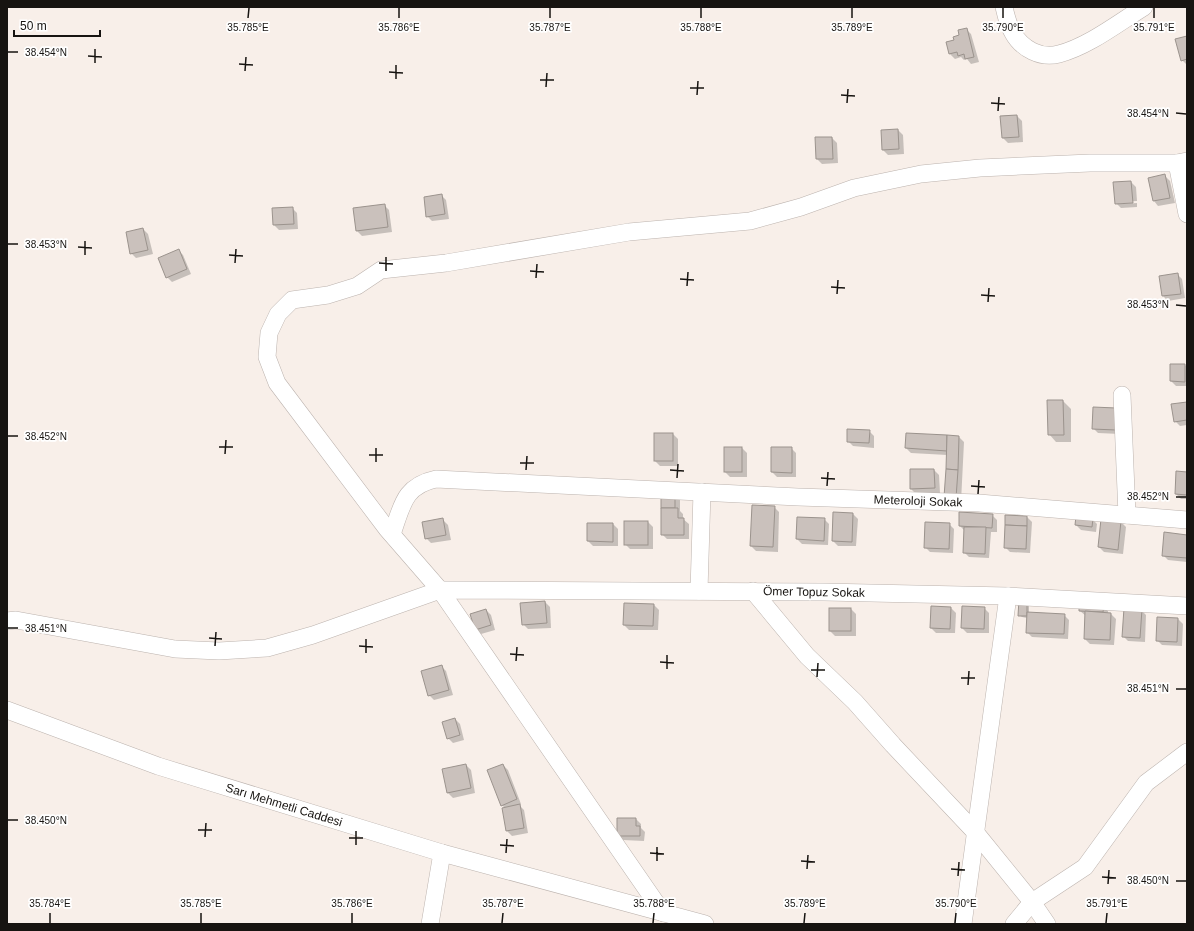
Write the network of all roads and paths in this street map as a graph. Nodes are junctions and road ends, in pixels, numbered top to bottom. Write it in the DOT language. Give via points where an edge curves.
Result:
graph roads {
  1 [pos="1004,7"];
  2 [pos="1144,7"];
  3 [pos="1184,164"];
  4 [pos="1187,214"];
  5 [pos="1122,395"];
  6 [pos="702,492"];
  7 [pos="1127,515"];
  8 [pos="1187,520"];
  9 [pos="392,534"];
  10 [pos="440,590"];
  11 [pos="699,591"];
  12 [pos="753,591"];
  13 [pos="1008,596"];
  14 [pos="1187,606"];
  15 [pos="7,621"];
  16 [pos="7,710"];
  17 [pos="1187,752"];
  18 [pos="976,833"];
  19 [pos="442,853"];
  20 [pos="1032,902"];
  21 [pos="663,913"];
  22 [pos="681,921"];
  23 [pos="430,924"];
  24 [pos="705,924"];
  25 [pos="963,924"];
  26 [pos="1014,924"];
  27 [pos="1047,924"];
  1 -- 2 [label="street" via="1012,33 1021,44 1030,51 1042,55 1058,55 1077,48"];
  3 -- 4 [label="street"];
  3 -- 9 [label="street" via="1090,163 980,168 921,174 854,188 802,207 750,221 629,232 446,263 381,270 357,286 328,295 292,300 278,314 269,333 267,357 277,383"];
  5 -- 7 [label="street"];
  6 -- 7 [label="street, Meteroloji Sokak" via="979,503"];
  6 -- 9 [label="street, Meteroloji Sokak" via="436,478 422,483 409,493"];
  6 -- 11 [label="street"];
  7 -- 8 [label="street, Meteroloji Sokak"];
  9 -- 10 [label="street"];
  10 -- 11 [label="street, Ömer Topuz Sokak"];
  10 -- 15 [label="street, Ömer Topuz Sokak" via="313,635 267,648 219,651 175,649 16,620"];
  10 -- 21 [label="street"];
  11 -- 12 [label="street, Ömer Topuz Sokak"];
  12 -- 13 [label="street, Ömer Topuz Sokak"];
  12 -- 18 [label="street" via="807,656 855,702"];
  13 -- 14 [label="street, Ömer Topuz Sokak"];
  13 -- 18 [label="street"];
  16 -- 19 [label="street, Sarı Mehmetli Caddesi" via="158,766"];
  17 -- 20 [label="street" via="1146,783 1084,867"];
  18 -- 20 [label="street"];
  18 -- 25 [label="street"];
  19 -- 21 [label="street, Sarı Mehmetli Caddesi"];
  19 -- 23 [label="street"];
  20 -- 26 [label="street"];
  20 -- 27 [label="street"];
  21 -- 22 [label="street, Sarı Mehmetli Caddesi"];
  22 -- 24 [label="street, Sarı Mehmetli Caddesi"];
}
